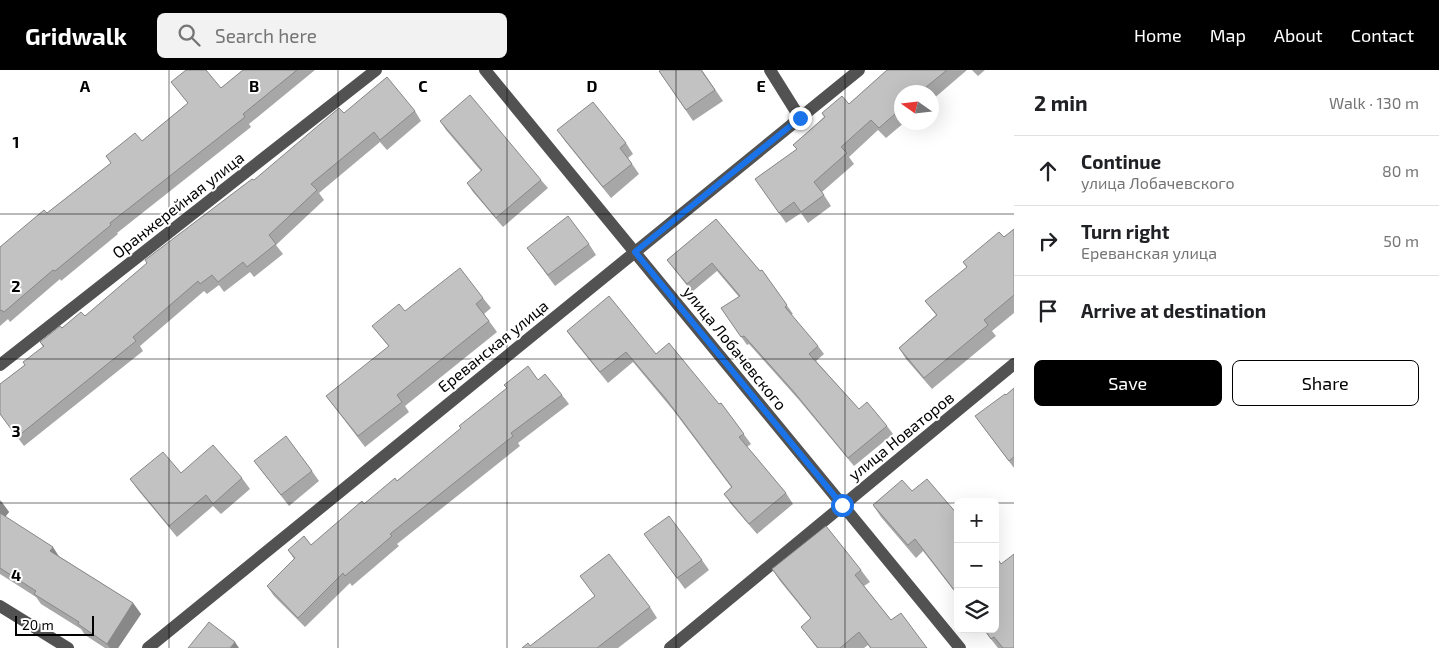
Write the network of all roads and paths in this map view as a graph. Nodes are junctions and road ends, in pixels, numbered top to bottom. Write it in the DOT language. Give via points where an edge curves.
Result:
graph roads {
  1 [pos="376,70"];
  2 [pos="484,70"];
  3 [pos="770,70"];
  4 [pos="859,70"];
  5 [pos="800,118"];
  6 [pos="635,252"];
  7 [pos="1014,364"];
  8 [pos="0,365"];
  9 [pos="842,505"];
  10 [pos="0,606"];
  11 [pos="68,648"];
  12 [pos="148,648"];
  13 [pos="670,648"];
  14 [pos="960,648"];
  1 -- 8 [label="street, Оранжерейная улица"];
  2 -- 6 [label="street, улица Лобачевского"];
  3 -- 5 [label="street"];
  4 -- 5 [label="street, Ереванская улица"];
  5 -- 6 [label="street, Ереванская улица"];
  6 -- 9 [label="street, улица Лобачевского"];
  6 -- 12 [label="street, Ереванская улица"];
  7 -- 9 [label="street, улица Новаторов"];
  9 -- 13 [label="street, улица Новаторов"];
  9 -- 14 [label="street, улица Лобачевского"];
  10 -- 11 [label="street"];
}
